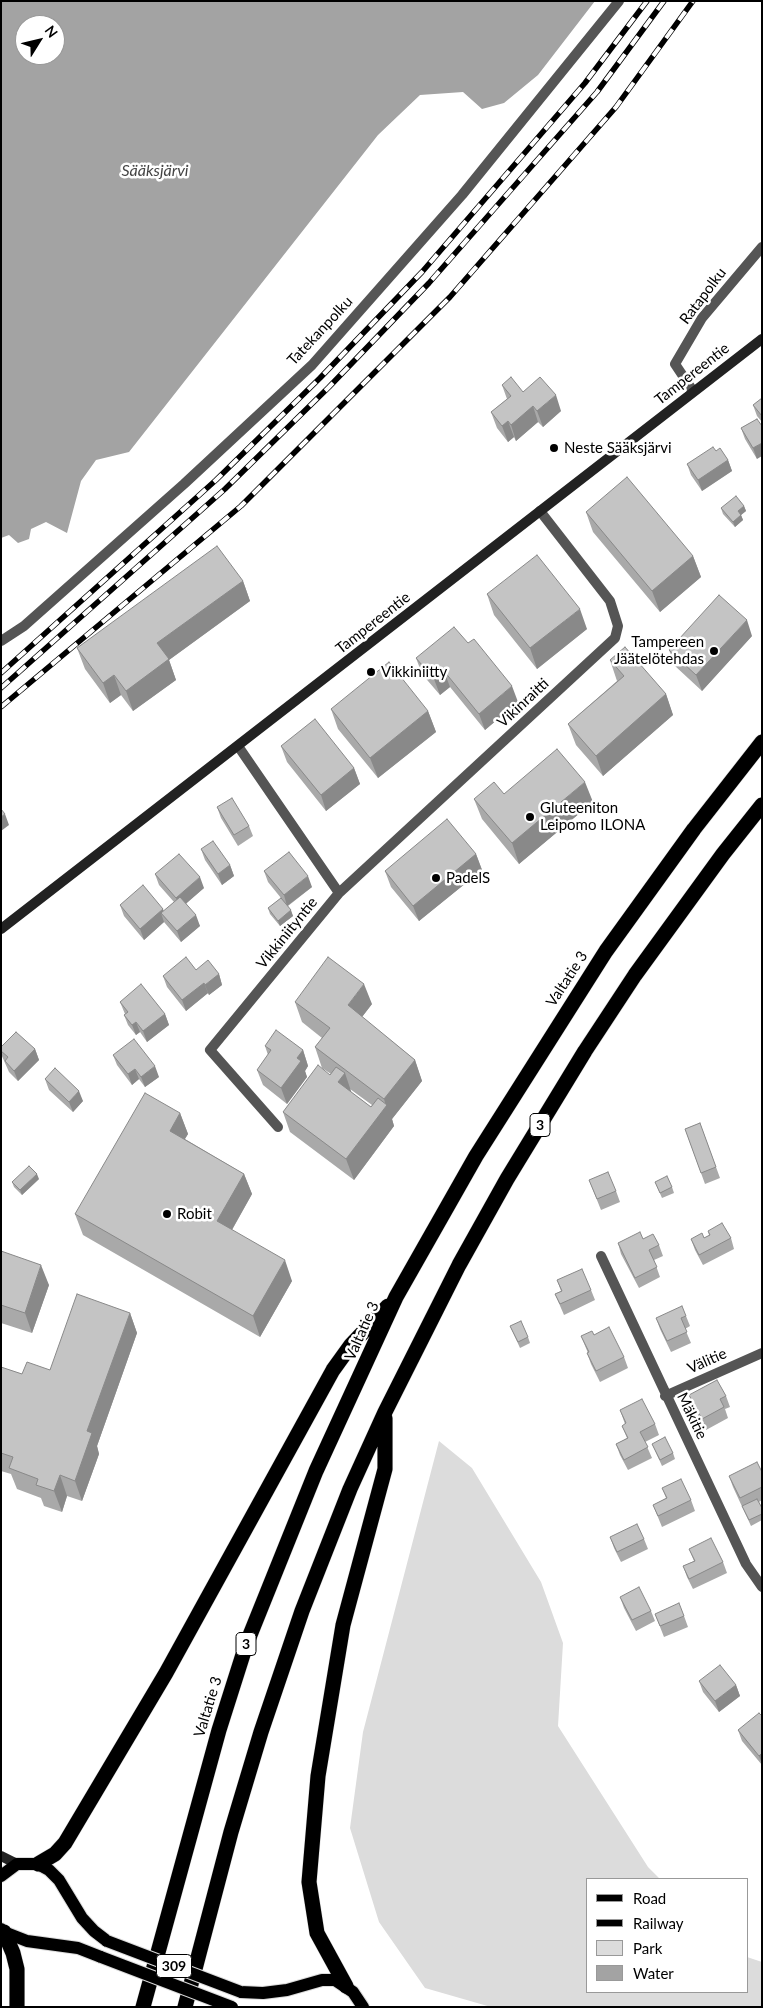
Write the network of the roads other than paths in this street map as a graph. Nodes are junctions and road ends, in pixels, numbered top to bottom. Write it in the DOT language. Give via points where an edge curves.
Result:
graph roads {
  1 [pos="619,1"];
  2 [pos="762,247"];
  3 [pos="762,339"];
  4 [pos="693,391"];
  5 [pos="540,511"];
  6 [pos="1,641"];
  7 [pos="762,742"];
  8 [pos="238,746"];
  9 [pos="762,805"];
  10 [pos="339,894"];
  11 [pos="1,929"];
  12 [pos="278,1127"];
  13 [pos="601,1256"];
  14 [pos="396,1297"];
  15 [pos="762,1353"];
  16 [pos="666,1396"];
  17 [pos="385,1412"];
  18 [pos="762,1587"];
  19 [pos="1,1856"];
  20 [pos="17,1864"];
  21 [pos="38,1864"];
  22 [pos="1,1876"];
  23 [pos="3,1930"];
  24 [pos="346,1986"];
  25 [pos="362,2004"];
  26 [pos="17,2007"];
  27 [pos="143,2007"];
  28 [pos="185,2007"];
  29 [pos="232,2007"];
  1 -- 6 [label="street, Tatekanpolku" via="462,195 312,365 24,626"];
  2 -- 4 [label="street, Ratapolku" via="702,318 675,364"];
  3 -- 4 [label="main road, Tampereentie"];
  4 -- 5 [label="main road, Tampereentie"];
  5 -- 8 [label="main road, Tampereentie"];
  5 -- 10 [label="street, Vikinraitti" via="610,601 618,626 614,638"];
  7 -- 14 [label="highway, Valtatie 3 / 3" via="606,951 476,1156"];
  8 -- 10 [label="street, Vikkiniityntie"];
  8 -- 11 [label="main road, Tampereentie"];
  9 -- 17 [label="highway, 3" via="641,967 585,1051 464,1256"];
  10 -- 12 [label="street, Vikkiniityntie" via="210,1050"];
  13 -- 16 [label="street, Mäkitie"];
  14 -- 21 [label="highway" via="350,1345 333,1370 166,1673 65,1843 55,1854"];
  14 -- 27 [label="highway, Valtatie 3 / 3" via="316,1471 246,1644"];
  15 -- 16 [label="street, Välitie"];
  16 -- 18 [label="street, Mäkitie" via="746,1564"];
  17 -- 24 [label="highway" via="385,1469 343,1625 318,1776 309,1882 318,1933"];
  17 -- 28 [label="highway, 3" via="350,1489 306,1602 261,1732"];
  19 -- 20 [label="main road"];
  20 -- 21 [label="main road"];
  20 -- 22 [label="main road"];
  21 -- 24 [label="main road, 309, bridge" via="59,1880 82,1918 107,1941 240,1992 287,1990 322,1980 335,1980"];
  23 -- 26 [label="highway" via="17,1969"];
  23 -- 29 [label="main road, 309, bridge" via="27,1941 78,1948"];
  24 -- 25 [label="main road"];
}
